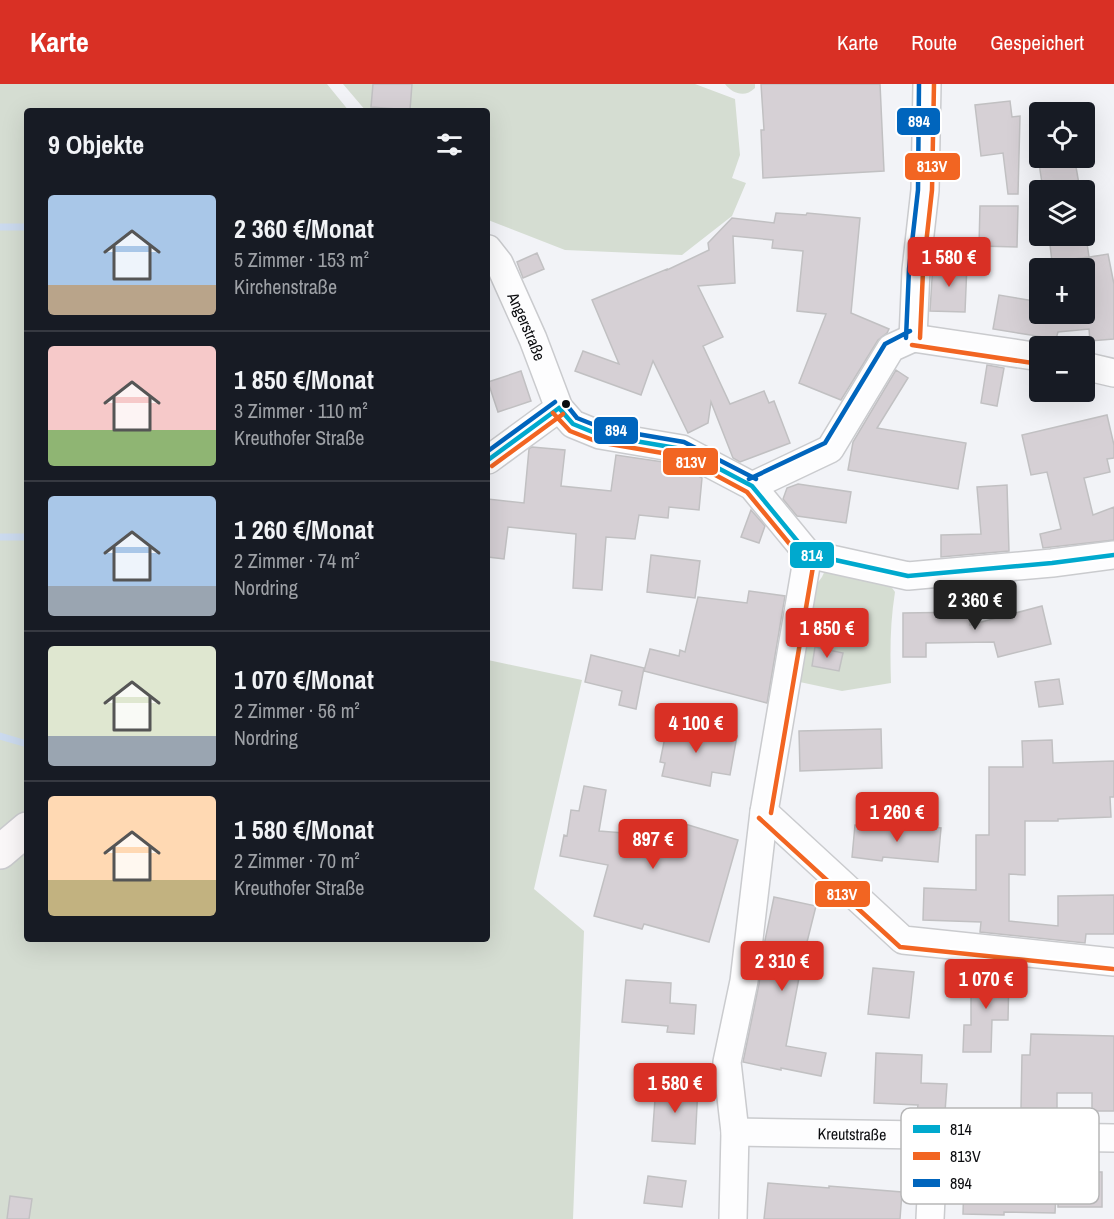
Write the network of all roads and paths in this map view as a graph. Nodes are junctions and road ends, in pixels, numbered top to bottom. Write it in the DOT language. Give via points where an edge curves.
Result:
graph roads {
  1 [pos="927,84"];
  2 [pos="490,252"];
  3 [pos="913,338"];
  4 [pos="1029,355"];
  5 [pos="1095,369"];
  6 [pos="1114,373"];
  7 [pos="559,408"];
  8 [pos="490,459"];
  9 [pos="752,486"];
  10 [pos="808,554"];
  11 [pos="1114,555"];
  12 [pos="764,812"];
  13 [pos="24,832"];
  14 [pos="0,852"];
  15 [pos="1114,962"];
  16 [pos="735,1132"];
  17 [pos="901,1135"];
  18 [pos="1099,1138"];
  19 [pos="1114,1138"];
  20 [pos="931,1204"];
  21 [pos="733,1219"];
  22 [pos="930,1219"];
  1 -- 3 [label="street" via="925,190"];
  2 -- 7 [label="street, Angerstraße" via="499,263 533,339"];
  3 -- 4 [label="street"];
  3 -- 9 [label="street" via="891,348 830,449"];
  5 -- 6 [label="street"];
  7 -- 8 [label="street"];
  7 -- 9 [label="street" via="573,423 600,435 682,449"];
  9 -- 10 [label="street"];
  10 -- 11 [label="street" via="908,576"];
  10 -- 12 [label="street"];
  12 -- 15 [label="street" via="903,940"];
  12 -- 16 [label="street" via="744,981 727,1062"];
  13 -- 14 [label="street"];
  16 -- 17 [label="street, Kreutstraße"];
  16 -- 21 [label="street"];
  18 -- 19 [label="street, Kreutstraße"];
  20 -- 22 [label="street"];
}
